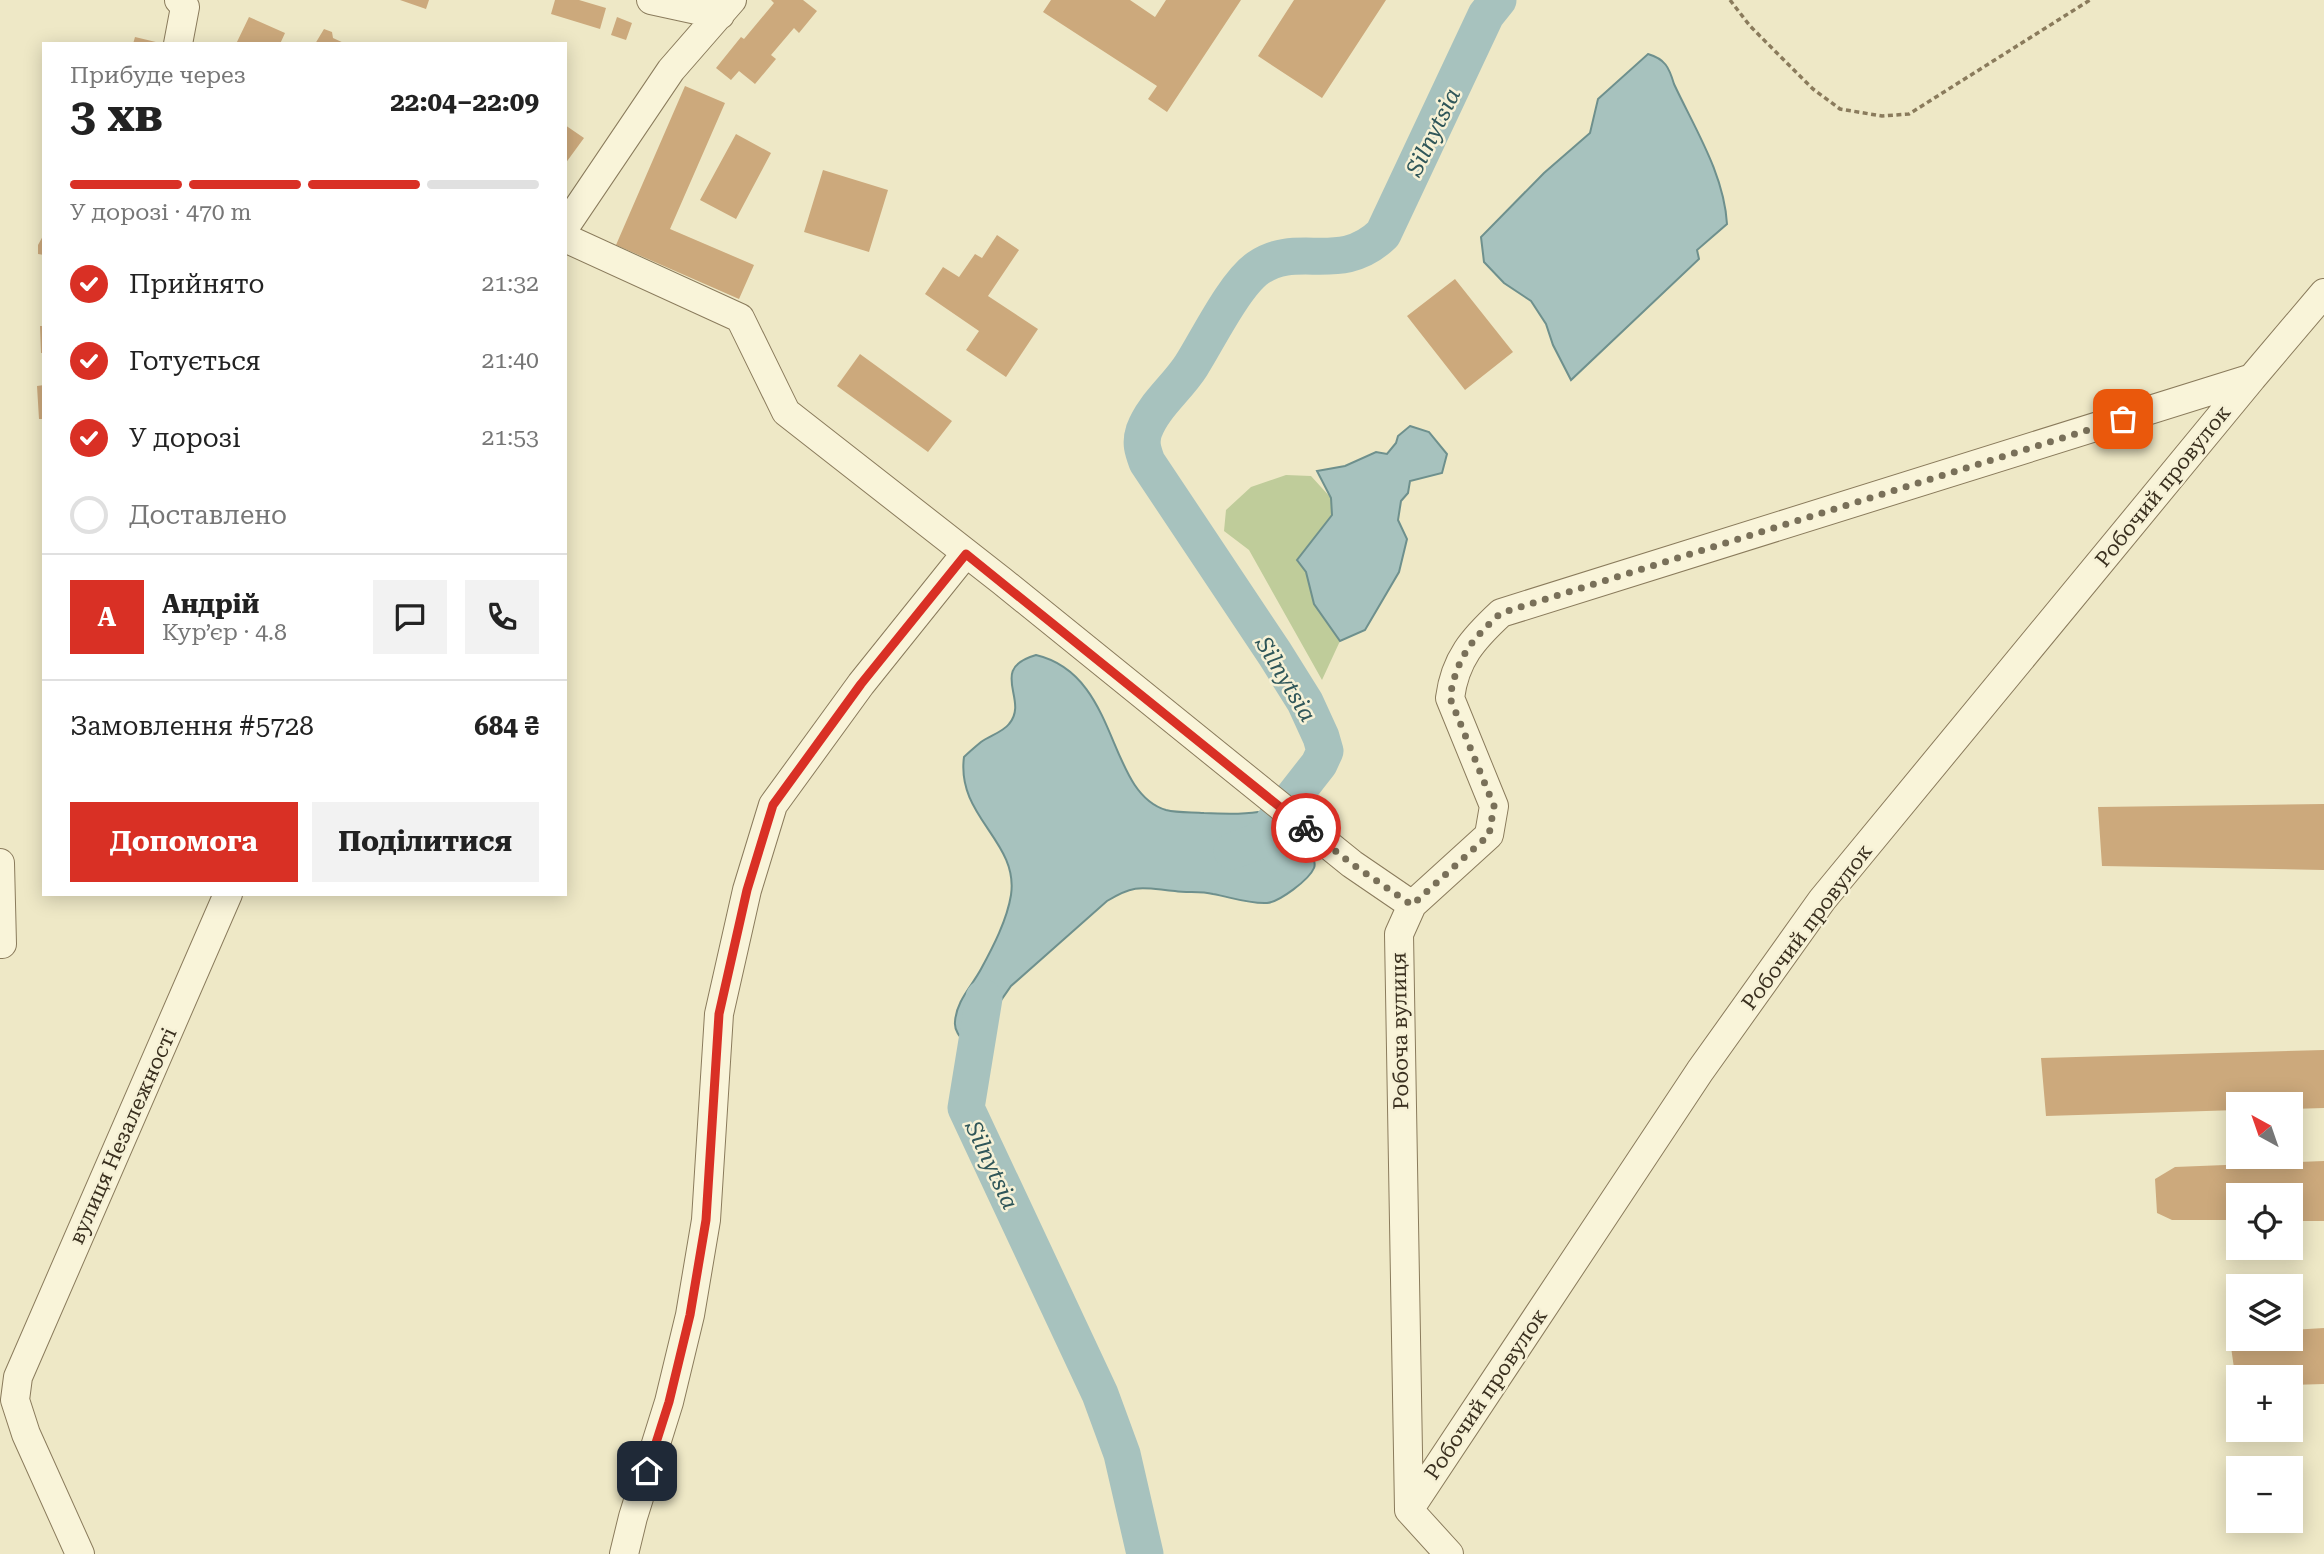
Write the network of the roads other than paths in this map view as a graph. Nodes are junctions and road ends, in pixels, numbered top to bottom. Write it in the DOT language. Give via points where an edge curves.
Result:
graph roads {
  1 [pos="179,0"];
  2 [pos="650,0"];
  3 [pos="726,8"];
  4 [pos="178,42"];
  5 [pos="567,224"];
  6 [pos="567,238"];
  7 [pos="2324,293"];
  8 [pos="2252,378"];
  9 [pos="966,554"];
  10 [pos="0,863"];
  11 [pos="227,896"];
  12 [pos="1412,905"];
  13 [pos="2,944"];
  14 [pos="1409,1510"];
  15 [pos="80,1554"];
  16 [pos="624,1554"];
  17 [pos="1450,1554"];
  1 -- 4 [label="street" via="185,7"];
  2 -- 3 [label="street"];
  3 -- 5 [label="street" via="671,70"];
  6 -- 9 [label="street" via="740,318 786,412"];
  7 -- 8 [label="street"];
  8 -- 12 [label="street, Робоча вулиця" via="1501,613 1473,638 1453,679 1450,698 1494,806 1489,835"];
  8 -- 14 [label="street, Робочий провулок" via="1822,900 1700,1071"];
  9 -- 12 [label="street" via="1352,864"];
  9 -- 16 [label="street" via="861,684 773,805 747,890 719,1014 706,1220 690,1315"];
  10 -- 13 [label="street"];
  11 -- 15 [label="street, вулиця Незалежності" via="18,1377 15,1400 26,1434"];
  12 -- 14 [label="street, Робоча вулиця" via="1399,934"];
  14 -- 17 [label="street"];
}
